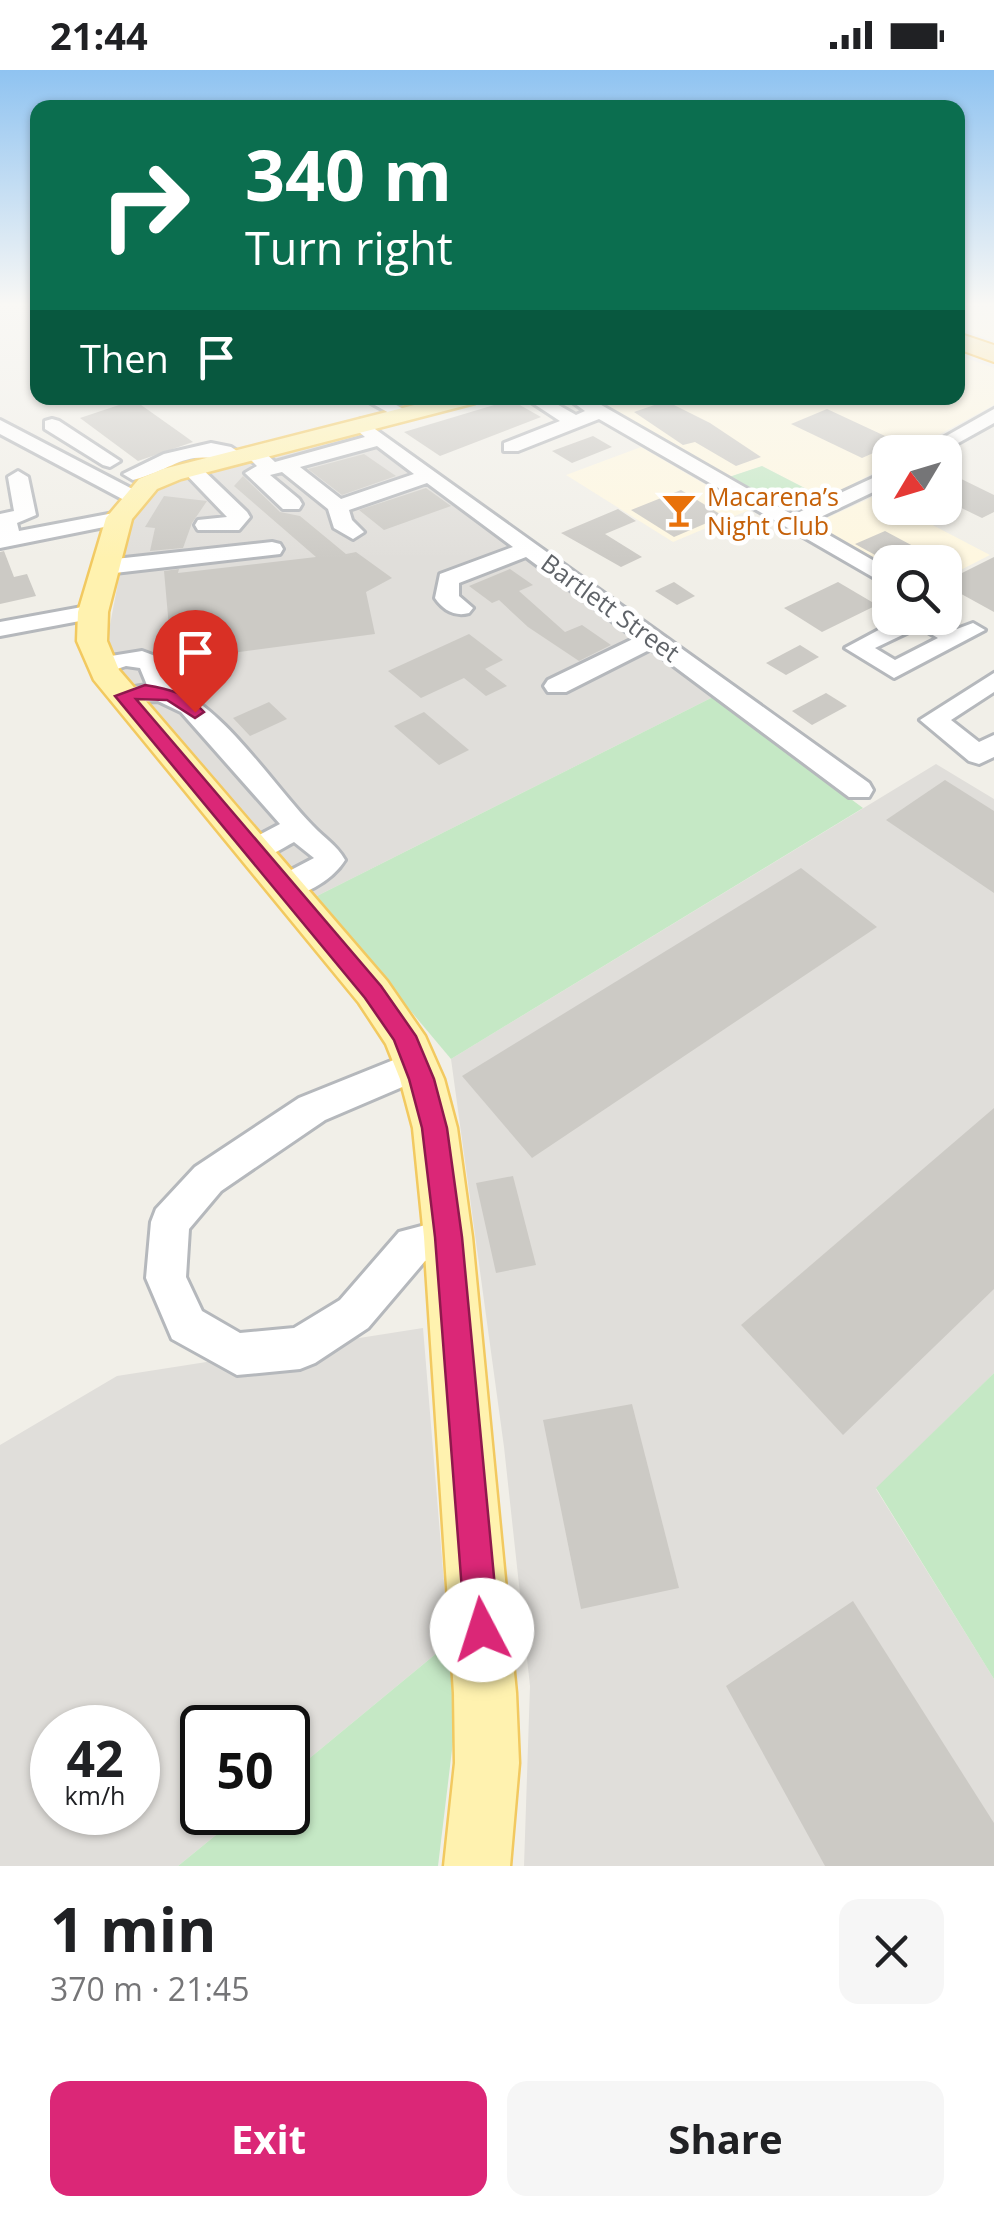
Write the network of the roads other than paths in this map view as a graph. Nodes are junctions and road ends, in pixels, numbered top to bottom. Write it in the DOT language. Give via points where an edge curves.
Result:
graph roads {
  1 [pos="445,405"];
  2 [pos="546,405"];
  3 [pos="588,405"];
  4 [pos="600,412"];
  5 [pos="994,415"];
  6 [pos="576,423"];
  7 [pos="52,425"];
  8 [pos="0,426"];
  9 [pos="382,426"];
  10 [pos="958,435"];
  11 [pos="512,447"];
  12 [pos="261,461"];
  13 [pos="191,469"];
  14 [pos="424,471"];
  15 [pos="18,477"];
  16 [pos="872,485"];
  17 [pos="133,493"];
  18 [pos="292,504"];
  19 [pos="338,507"];
  20 [pos="792,523"];
  21 [pos="206,525"];
  22 [pos="4,530"];
  23 [pos="353,532"];
  24 [pos="530,548"];
  25 [pos="272,549"];
  26 [pos="106,566"];
  27 [pos="872,570"];
  28 [pos="460,608"];
  29 [pos="93,612"];
  30 [pos="0,628"];
  31 [pos="654,638"];
  32 [pos="994,681"];
  33 [pos="129,685"];
  34 [pos="557,686"];
  35 [pos="989,755"];
  36 [pos="860,790"];
  37 [pos="294,826"];
  38 [pos="254,850"];
  39 [pos="285,887"];
  40 [pos="416,1066"];
  41 [pos="448,1237"];
  42 [pos="477,1866"];
  1 -- 9 [label="main road"];
  2 -- 6 [label="street"];
  3 -- 4 [label="street"];
  4 -- 6 [label="street"];
  4 -- 20 [label="street"];
  5 -- 10 [label="street"];
  6 -- 11 [label="street"];
  7 -- 17 [label="street"];
  8 -- 17 [label="street"];
  9 -- 12 [label="main road"];
  9 -- 14 [label="street, Bartlett Street"];
  12 -- 13 [label="main road"];
  12 -- 17 [label="street" via="210,446"];
  12 -- 18 [label="street" via="254,473"];
  12 -- 19 [label="street"];
  13 -- 17 [label="main road"];
  13 -- 21 [label="street" via="239,517 231,526"];
  14 -- 19 [label="street"];
  14 -- 24 [label="street, Bartlett Street"];
  15 -- 22 [label="street" via="25,514"];
  16 -- 20 [label="street"];
  17 -- 22 [label="street"];
  17 -- 26 [label="main road"];
  19 -- 23 [label="street"];
  20 -- 27 [label="street"];
  24 -- 28 [label="street" via="448,579 447,598"];
  24 -- 31 [label="street, Bartlett Street"];
  25 -- 26 [label="street"];
  26 -- 29 [label="main road"];
  29 -- 30 [label="street"];
  29 -- 33 [label="main road" via="92,641"];
  31 -- 34 [label="street"];
  31 -- 36 [label="street, Bartlett Street"];
  32 -- 35 [label="street" via="932,720"];
  33 -- 37 [label="street" via="190,706"];
  33 -- 38 [label="main road"];
  37 -- 38 [label="street"];
  37 -- 39 [label="street" via="330,860"];
  38 -- 39 [label="main road"];
  39 -- 40 [label="main road" via="373,992"];
  40 -- 41 [label="main road" via="434,1128"];
  40 -- 41 [label="street" via="312,1109 208,1179 170,1222 166,1278 187,1325 237,1354 300,1348 354,1314 413,1245"];
  41 -- 42 [label="main road" via="485,1693 487,1763"];
}
